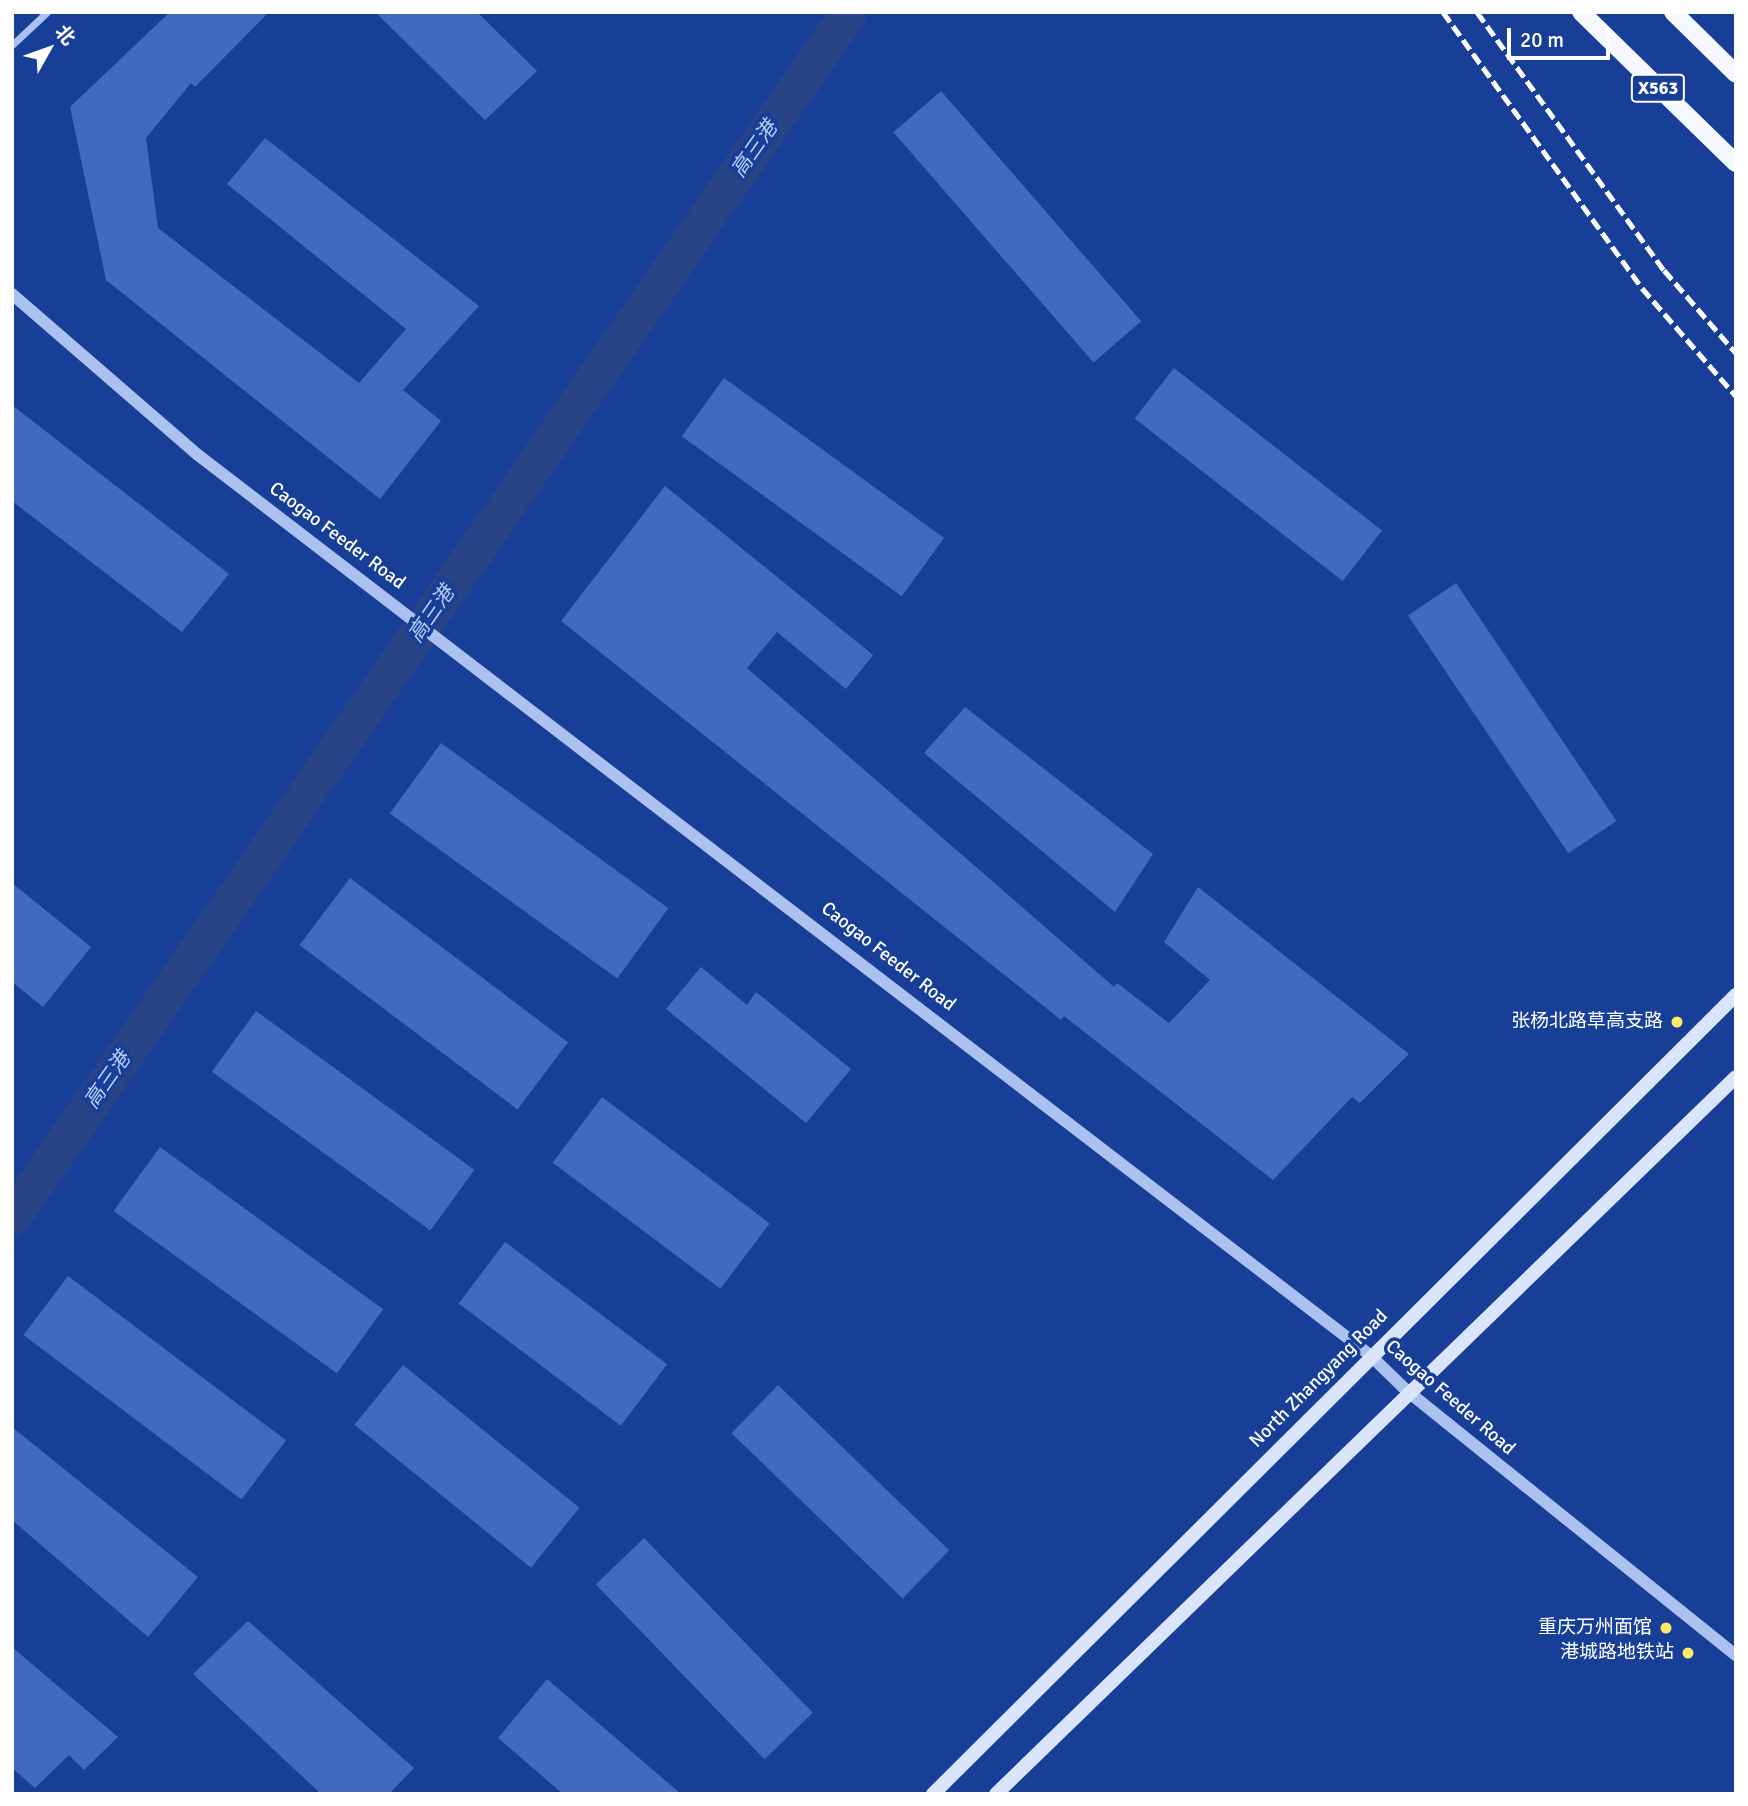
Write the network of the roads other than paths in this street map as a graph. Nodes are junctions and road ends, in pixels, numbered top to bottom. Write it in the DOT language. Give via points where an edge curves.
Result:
graph roads {
  1 [pos="47,12"];
  2 [pos="1581,12"];
  3 [pos="1673,12"];
  4 [pos="12,45"];
  5 [pos="1736,74"];
  6 [pos="1736,163"];
  7 [pos="12,294"];
  8 [pos="1736,995"];
  9 [pos="1736,1077"];
  10 [pos="1370,1354"];
  11 [pos="1406,1391"];
  12 [pos="1736,1655"];
  13 [pos="933,1794"];
  14 [pos="996,1794"];
  1 -- 4 [label="street"];
  2 -- 6 [label="main road, X563"];
  3 -- 5 [label="main road"];
  7 -- 10 [label="street, Caogao Feeder Road" via="198,455 464,654"];
  8 -- 10 [label="main road, North Zhangyang Road"];
  9 -- 11 [label="main road"];
  10 -- 11 [label="street, Caogao Feeder Road"];
  10 -- 13 [label="main road, North Zhangyang Road"];
  11 -- 12 [label="street, Caogao Feeder Road"];
  11 -- 14 [label="main road"];
}
